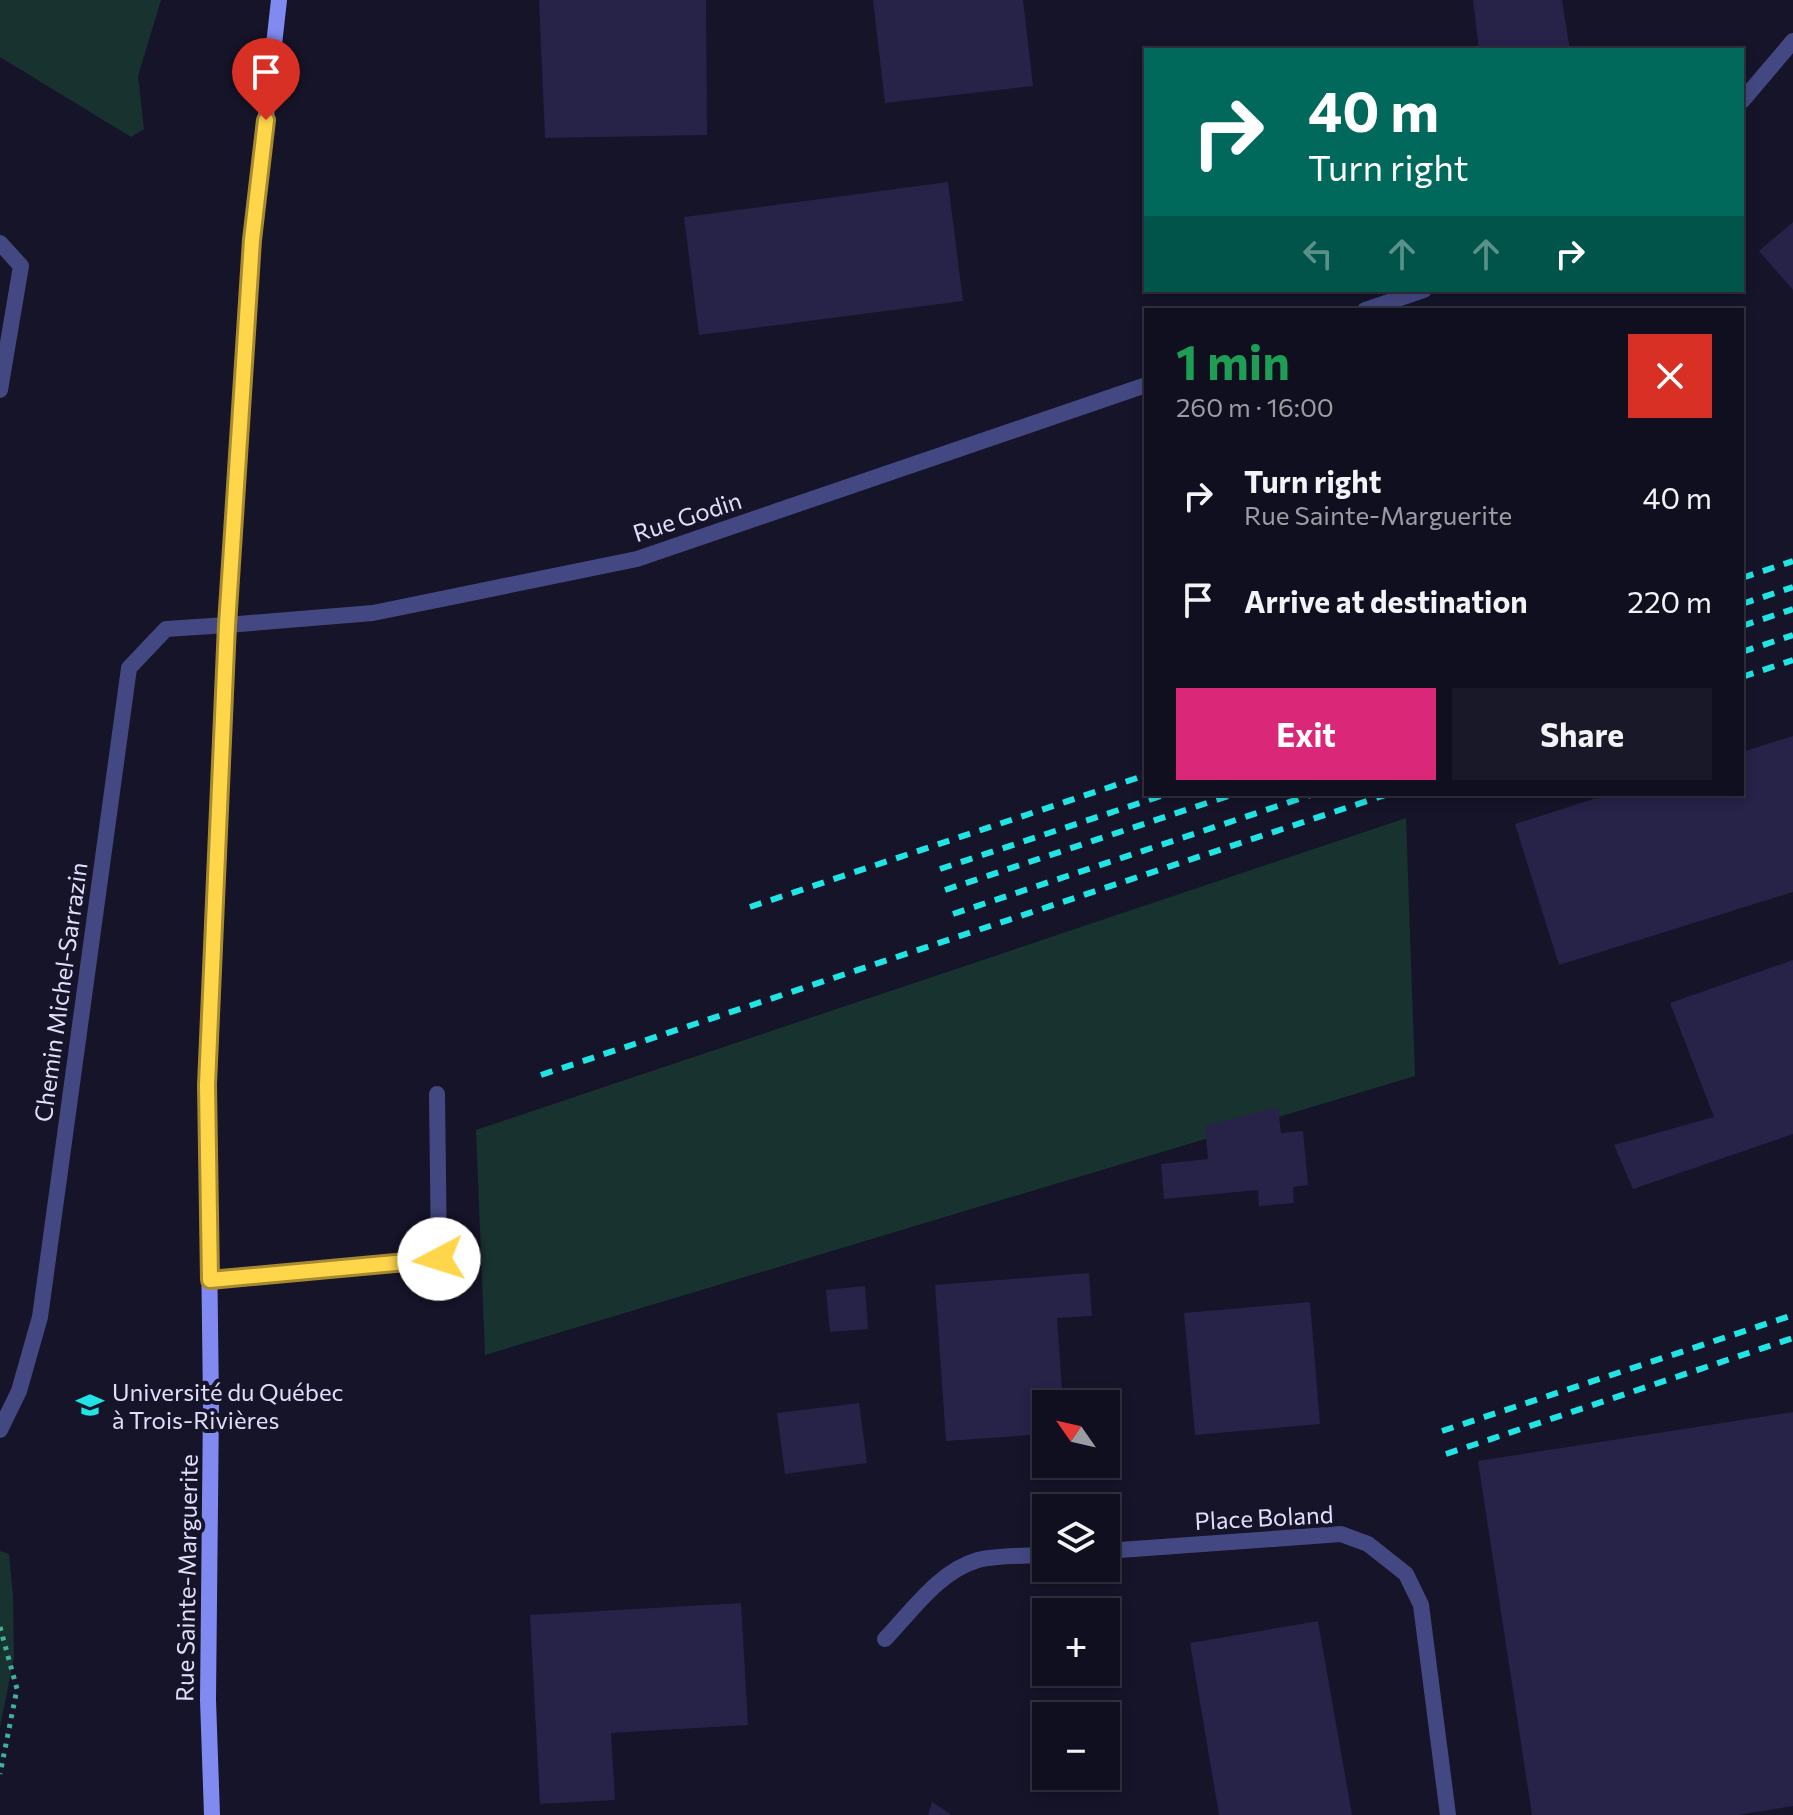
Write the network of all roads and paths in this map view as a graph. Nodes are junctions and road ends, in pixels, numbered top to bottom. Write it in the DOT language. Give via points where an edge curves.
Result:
graph roads {
  1 [pos="279,0"];
  2 [pos="1793,41"];
  3 [pos="1744,99"];
  4 [pos="0,243"];
  5 [pos="1418,292"];
  6 [pos="1371,308"];
  7 [pos="1144,386"];
  8 [pos="0,390"];
  9 [pos="227,625"];
  10 [pos="437,1094"];
  11 [pos="210,1280"];
  12 [pos="0,1430"];
  13 [pos="1120,1550"];
  14 [pos="1032,1556"];
  15 [pos="0,1627"];
  16 [pos="885,1639"];
  17 [pos="0,1774"];
  18 [pos="212,1815"];
  19 [pos="1448,1815"];
  1 -- 9 [label="street, Rue Sainte-Marguerite" via="252,240"];
  2 -- 3 [label="street"];
  4 -- 8 [label="street" via="21,266"];
  5 -- 6 [label="street"];
  7 -- 9 [label="street, Rue Godin" via="637,559 373,613"];
  9 -- 11 [label="street, Rue Sainte-Marguerite" via="207,1085"];
  9 -- 12 [label="street, Chemin Michel-Sarrazin" via="166,629 129,668 40,1317 19,1391"];
  10 -- 11 [label="street" via="439,1259"];
  11 -- 18 [label="street, Rue Sainte-Marguerite"];
  13 -- 19 [label="street, Place Boland" via="1341,1534 1368,1544 1406,1574 1421,1605"];
  14 -- 16 [label="street" via="960,1567"];
  15 -- 17 [label="path" via="17,1689"];
}
